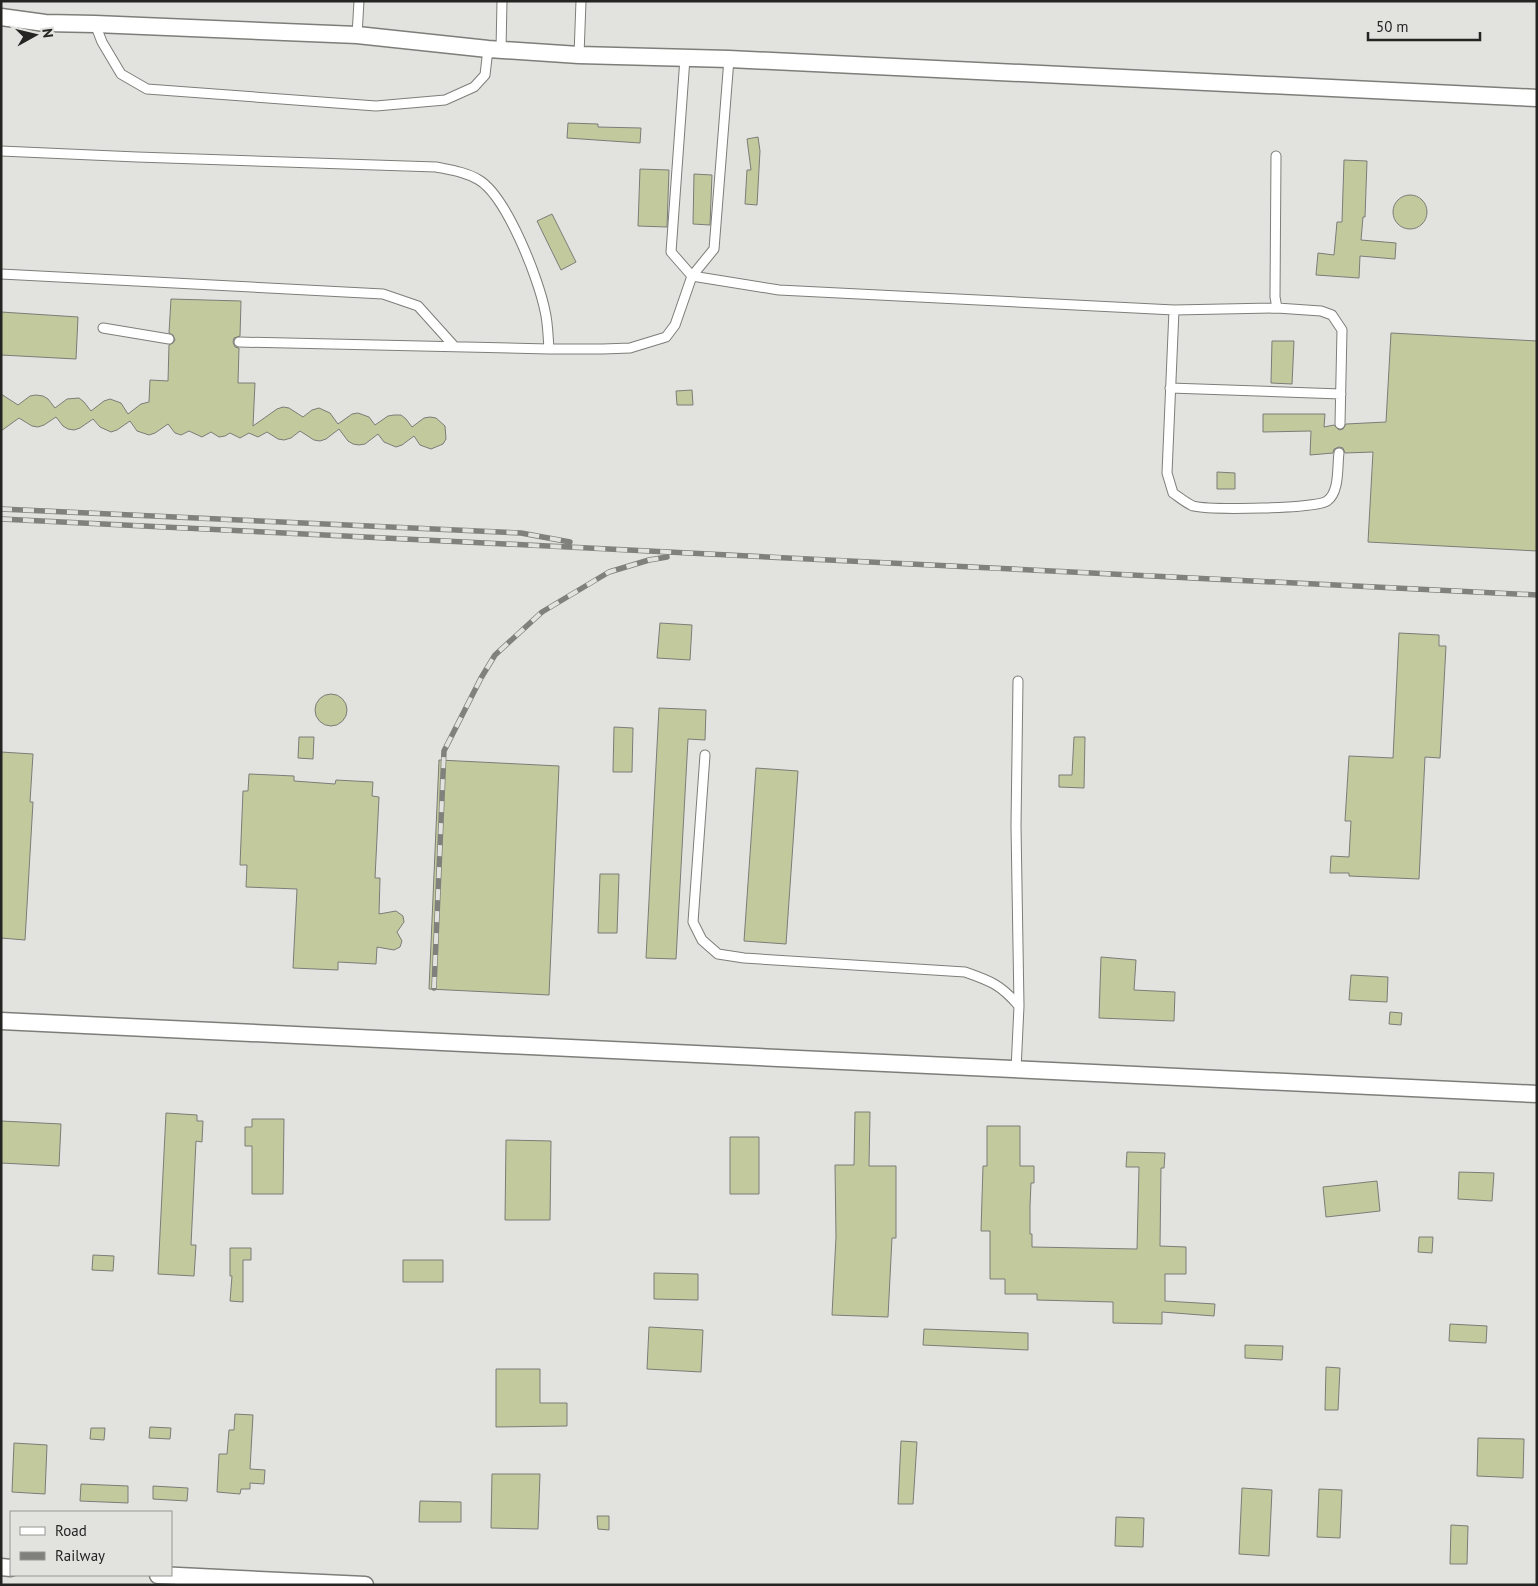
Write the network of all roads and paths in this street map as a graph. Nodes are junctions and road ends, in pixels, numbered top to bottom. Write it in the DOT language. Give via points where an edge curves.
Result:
graph roads {
  1 [pos="359,1"];
  2 [pos="502,1"];
  3 [pos="581,1"];
  4 [pos="1,17"];
  5 [pos="96,24"];
  6 [pos="357,35"];
  7 [pos="495,49"];
  8 [pos="579,55"];
  9 [pos="685,58"];
  10 [pos="729,59"];
  11 [pos="1537,98"];
  12 [pos="1,150"];
  13 [pos="1276,156"];
  14 [pos="1,274"];
  15 [pos="692,276"];
  16 [pos="1276,308"];
  17 [pos="1174,310"];
  18 [pos="103,328"];
  19 [pos="169,339"];
  20 [pos="239,342"];
  21 [pos="454,346"];
  22 [pos="549,349"];
  23 [pos="1170,388"];
  24 [pos="1340,394"];
  25 [pos="1340,424"];
  26 [pos="1339,453"];
  27 [pos="1018,681"];
  28 [pos="705,755"];
  29 [pos="1019,1006"];
  30 [pos="1,1021"];
  31 [pos="1016,1070"];
  32 [pos="1537,1094"];
  33 [pos="172,1576"];
  34 [pos="365,1585"];
  1 -- 6 [label="lane"];
  2 -- 7 [label="lane"];
  3 -- 8 [label="lane"];
  4 -- 5 [label="street" via="45,23"];
  5 -- 6 [label="street"];
  5 -- 7 [label="lane" via="102,42 121,74 146,89 376,106 445,100 474,87 485,75"];
  6 -- 7 [label="street"];
  7 -- 8 [label="street"];
  8 -- 9 [label="street"];
  9 -- 10 [label="street"];
  9 -- 15 [label="lane" via="671,252"];
  10 -- 11 [label="street"];
  10 -- 15 [label="lane" via="714,250"];
  12 -- 22 [label="lane" via="436,167 459,171 481,181 508,214 525,250 545,310"];
  13 -- 16 [label="lane"];
  14 -- 21 [label="lane" via="383,294 418,306"];
  15 -- 17 [label="lane" via="779,290"];
  15 -- 22 [label="lane" via="675,325 666,337 630,348"];
  16 -- 17 [label="lane"];
  16 -- 24 [label="lane" via="1320,311 1332,316 1342,330"];
  17 -- 23 [label="lane"];
  18 -- 19 [label="lane"];
  20 -- 21 [label="lane"];
  21 -- 22 [label="lane"];
  23 -- 24 [label="lane"];
  23 -- 26 [label="lane" via="1167,473 1173,493 1191,505 1228,509 1310,505 1327,501 1335,491"];
  24 -- 25 [label="lane"];
  27 -- 29 [label="lane"];
  28 -- 29 [label="lane" via="693,922 702,940 718,954 965,972 1006,991"];
  29 -- 31 [label="lane"];
  30 -- 31 [label="street"];
  31 -- 32 [label="street"];
  33 -- 34 [label="street"];
}
